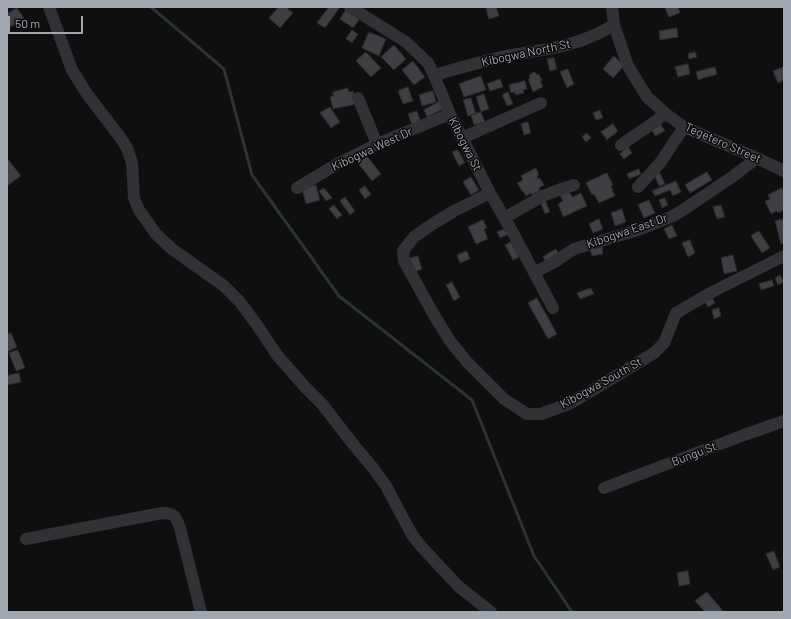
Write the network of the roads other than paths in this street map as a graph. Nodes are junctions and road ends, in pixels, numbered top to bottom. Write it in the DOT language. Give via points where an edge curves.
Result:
graph roads {
  1 [pos="49,7"];
  2 [pos="350,7"];
  3 [pos="612,7"];
  4 [pos="614,25"];
  5 [pos="434,75"];
  6 [pos="358,98"];
  7 [pos="541,103"];
  8 [pos="665,113"];
  9 [pos="450,114"];
  10 [pos="684,127"];
  11 [pos="462,138"];
  12 [pos="377,144"];
  13 [pos="621,144"];
  14 [pos="757,158"];
  15 [pos="784,171"];
  16 [pos="574,185"];
  17 [pos="638,187"];
  18 [pos="298,188"];
  19 [pos="490,193"];
  20 [pos="504,218"];
  21 [pos="784,256"];
  22 [pos="534,273"];
  23 [pos="553,308"];
  24 [pos="784,421"];
  25 [pos="604,488"];
  26 [pos="26,539"];
  27 [pos="201,612"];
  28 [pos="491,612"];
  1 -- 28 [label="street" via="72,70 127,148 132,163 134,198 156,234 172,249 224,286 240,302 277,355 322,404 373,468 419,544 458,586"];
  2 -- 5 [label="street, Kibogwa St" via="406,42 428,63"];
  3 -- 4 [label="street, Tegetero Street"];
  4 -- 5 [label="street, Kibogwa North St" via="583,40"];
  4 -- 8 [label="street, Tegetero Street" via="628,66 647,97"];
  5 -- 9 [label="street, Kibogwa St"];
  6 -- 12 [label="street"];
  7 -- 11 [label="street"];
  8 -- 10 [label="street, Tegetero Street"];
  8 -- 13 [label="street"];
  9 -- 11 [label="street, Kibogwa St"];
  9 -- 12 [label="street, Kibogwa West Dr"];
  10 -- 14 [label="street, Tegetero Street"];
  10 -- 17 [label="street" via="660,163"];
  11 -- 19 [label="street, Kibogwa St"];
  12 -- 18 [label="street, Kibogwa West Dr"];
  14 -- 15 [label="street, Tegetero Street"];
  14 -- 22 [label="street, Kibogwa East Dr" via="673,216 641,229 574,249"];
  16 -- 20 [label="street" via="543,196"];
  19 -- 20 [label="street, Kibogwa St"];
  19 -- 21 [label="street, Kibogwa South St" via="454,211 414,237 403,251 404,261 450,341 504,399 527,414 541,414 571,403 621,374 654,353 664,343 676,313"];
  20 -- 22 [label="street, Kibogwa St"];
  22 -- 23 [label="street, Kibogwa St"];
  24 -- 25 [label="street, Bungu St"];
  26 -- 27 [label="street" via="170,513 176,518 180,528"];
}
